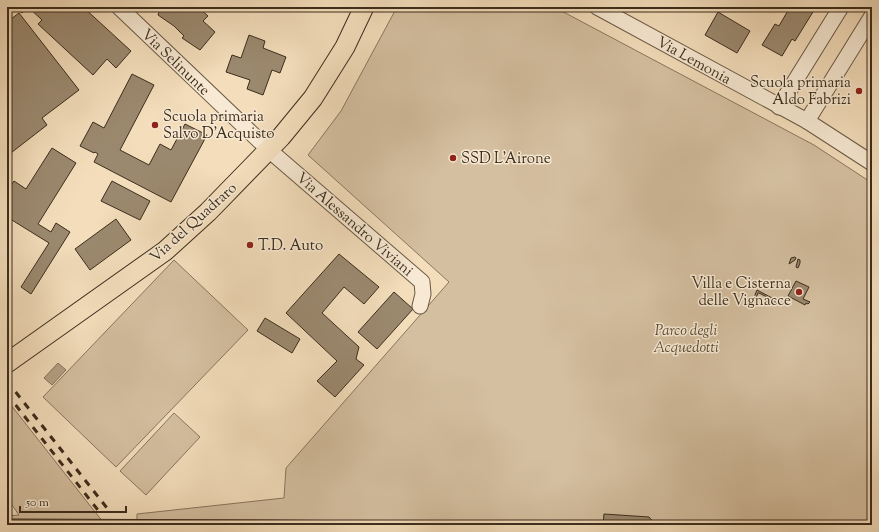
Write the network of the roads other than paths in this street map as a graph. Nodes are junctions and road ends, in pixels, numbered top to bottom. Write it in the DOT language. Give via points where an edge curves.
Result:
graph roads {
  1 [pos="119,7"];
  2 [pos="353,7"];
  3 [pos="364,7"];
  4 [pos="597,7"];
  5 [pos="841,7"];
  6 [pos="617,12"];
  7 [pos="872,16"];
  8 [pos="345,47"];
  9 [pos="779,107"];
  10 [pos="807,121"];
  11 [pos="268,150"];
  12 [pos="872,163"];
  13 [pos="420,306"];
  14 [pos="7,363"];
  1 -- 11 [label="street, Via Selinunte"];
  2 -- 8 [label="street, Via del Quadraro"];
  3 -- 8 [label="main road, Via del Quadraro"];
  4 -- 6 [label="street, Via Lemonia"];
  5 -- 9 [label="street"];
  6 -- 9 [label="street, Via Lemonia"];
  7 -- 10 [label="street"];
  8 -- 11 [label="main road, Via del Quadraro" via="313,98"];
  9 -- 10 [label="street, Via Lemonia"];
  10 -- 12 [label="street, Via Lemonia"];
  11 -- 13 [label="street, Via Alessandro Viviani" via="422,282"];
  11 -- 14 [label="main road, Via del Quadraro" via="175,243"];
}
